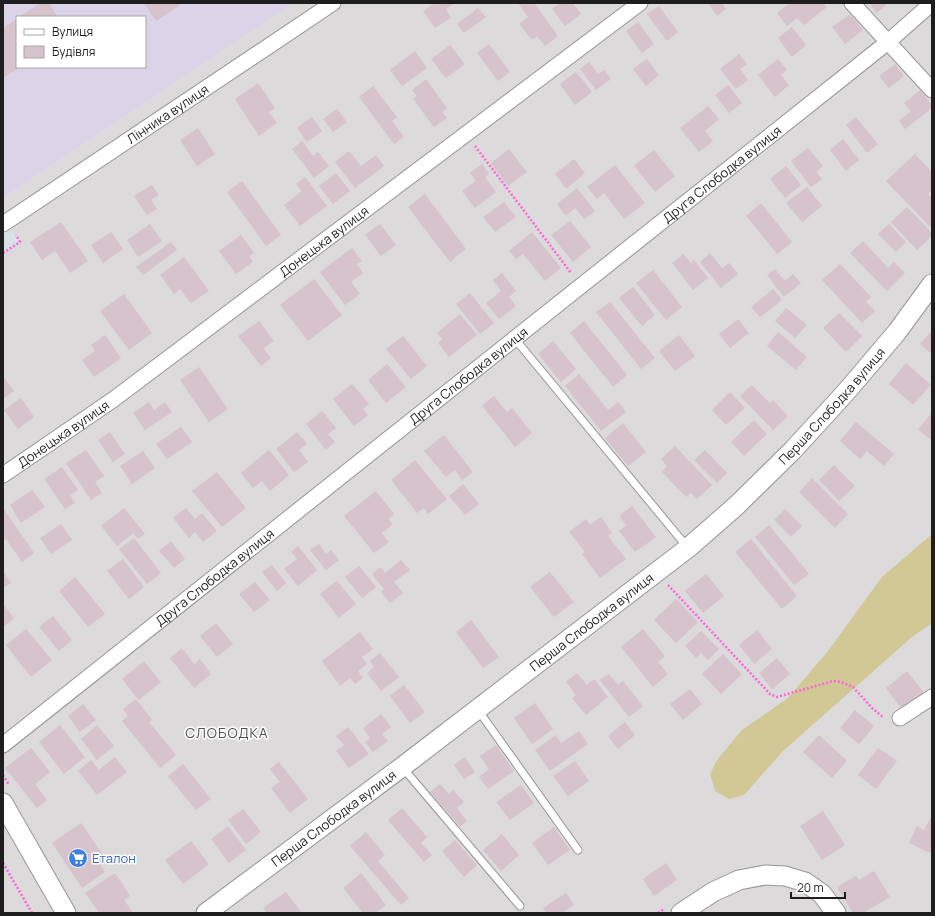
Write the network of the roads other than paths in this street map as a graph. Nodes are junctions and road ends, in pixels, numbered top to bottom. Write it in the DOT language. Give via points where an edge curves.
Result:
graph roads {
  1 [pos="640,3"];
  2 [pos="852,3"];
  3 [pos="932,3"];
  4 [pos="326,5"];
  5 [pos="888,42"];
  6 [pos="932,90"];
  7 [pos="3,224"];
  8 [pos="932,284"];
  9 [pos="515,339"];
  10 [pos="3,475"];
  11 [pos="688,548"];
  12 [pos="932,697"];
  13 [pos="478,710"];
  14 [pos="900,718"];
  15 [pos="3,745"];
  16 [pos="402,767"];
  17 [pos="3,803"];
  18 [pos="578,850"];
  19 [pos="520,906"];
  20 [pos="66,913"];
  21 [pos="206,913"];
  22 [pos="681,913"];
  23 [pos="836,913"];
  1 -- 10 [label="street, Донецька вулиця" via="114,399"];
  2 -- 5 [label="street"];
  3 -- 5 [label="street, Друга Слободка вулиця"];
  4 -- 7 [label="street, Лінника вулиця"];
  5 -- 6 [label="street"];
  5 -- 9 [label="street, Друга Слободка вулиця"];
  8 -- 11 [label="street, Перша Слободка вулиця" via="897,332 793,450 736,506"];
  9 -- 11 [label="lane"];
  9 -- 15 [label="street, Друга Слободка вулиця"];
  11 -- 13 [label="street, Перша Слободка вулиця"];
  12 -- 14 [label="street"];
  13 -- 16 [label="street, Перша Слободка вулиця"];
  13 -- 18 [label="lane"];
  16 -- 19 [label="lane"];
  16 -- 21 [label="street, Перша Слободка вулиця"];
  17 -- 20 [label="street"];
  22 -- 23 [label="street" via="713,892 739,880 765,875 785,876 805,882 822,894"];
}
